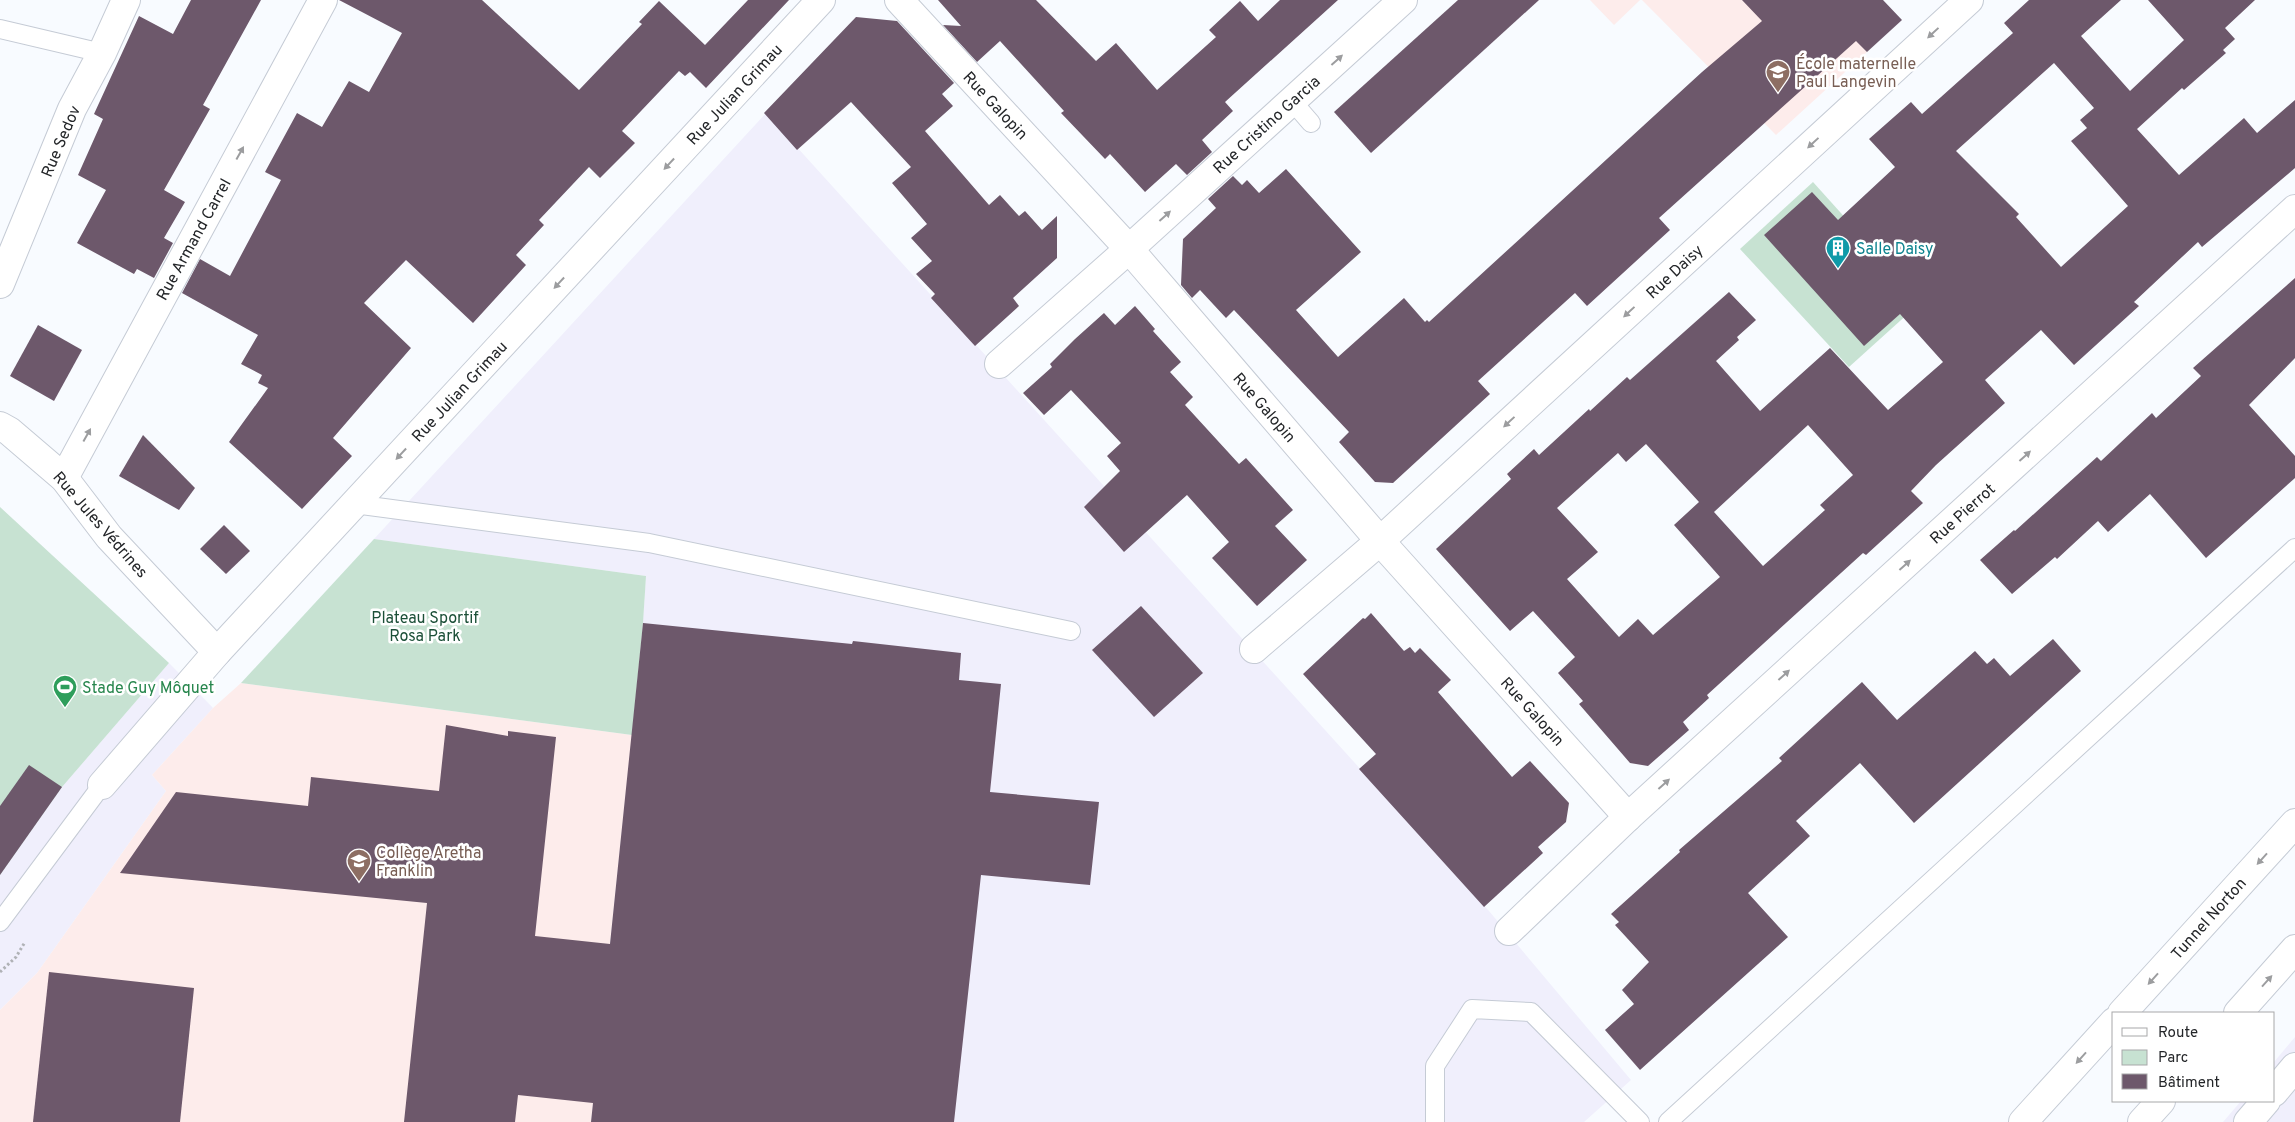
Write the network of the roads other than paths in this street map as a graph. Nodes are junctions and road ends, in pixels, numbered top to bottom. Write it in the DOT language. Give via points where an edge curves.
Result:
graph roads {
  1 [pos="126,0"];
  2 [pos="323,0"];
  3 [pos="821,0"];
  4 [pos="899,0"];
  5 [pos="1403,0"];
  6 [pos="1969,0"];
  7 [pos="0,29"];
  8 [pos="102,53"];
  9 [pos="1292,101"];
  10 [pos="1311,123"];
  11 [pos="2295,209"];
  12 [pos="1129,249"];
  13 [pos="0,284"];
  14 [pos="998,364"];
  15 [pos="0,426"];
  16 [pos="64,478"];
  17 [pos="354,504"];
  18 [pos="1380,541"];
  19 [pos="2295,548"];
  20 [pos="1071,631"];
  21 [pos="1254,649"];
  22 [pos="217,652"];
  23 [pos="102,786"];
  24 [pos="1628,817"];
  25 [pos="2295,822"];
  26 [pos="0,922"];
  27 [pos="1509,931"];
  28 [pos="2295,949"];
  29 [pos="2123,1012"];
  30 [pos="2239,1012"];
  31 [pos="2112,1024"];
  32 [pos="2295,1067"];
  33 [pos="2275,1091"];
  34 [pos="2160,1102"];
  35 [pos="2265,1102"];
  36 [pos="1435,1122"];
  37 [pos="1640,1122"];
  38 [pos="1668,1122"];
  39 [pos="2023,1122"];
  40 [pos="2142,1122"];
  41 [pos="2248,1122"];
  1 -- 8 [label="main road, Rue Sedov"];
  16 -- 2 [label="main road, Rue Armand Carrel, one-way"];
  3 -- 17 [label="main road, Rue Julian Grimau, one-way"];
  4 -- 12 [label="main road, Rue Galopin"];
  9 -- 5 [label="main road, Rue Cristino Garcia, one-way"];
  6 -- 18 [label="main road, Rue Daisy, one-way"];
  7 -- 8 [label="lane"];
  8 -- 13 [label="main road, Rue Sedov" via="72,109"];
  9 -- 10 [label="lane"];
  12 -- 9 [label="main road, Rue Cristino Garcia, one-way"];
  24 -- 11 [label="main road, Rue Pierrot, one-way"];
  12 -- 14 [label="main road, Rue Cristino Garcia"];
  12 -- 18 [label="main road, Rue Galopin"];
  15 -- 16 [label="main road, Rue Jules Védrines"];
  16 -- 22 [label="main road, Rue Jules Védrines" via="108,537"];
  17 -- 20 [label="lane" via="649,543"];
  17 -- 22 [label="main road, Rue Julian Grimau"];
  18 -- 21 [label="main road, Rue Daisy"];
  18 -- 24 [label="main road, Rue Galopin"];
  19 -- 38 [label="lane"];
  22 -- 23 [label="main road, Rue Julian Grimau"];
  23 -- 26 [label="lane"];
  24 -- 27 [label="main road, Rue Pierrot"];
  25 -- 29 [label="main road, Tunnel Norton, one-way"];
  30 -- 28 [label="main road, one-way"];
  31 -- 39 [label="main road, one-way"];
  32 -- 33 [label="main road"];
  34 -- 40 [label="main road"];
  35 -- 41 [label="main road"];
  36 -- 37 [label="lane" via="1435,1066 1472,1009 1531,1012"];
}
